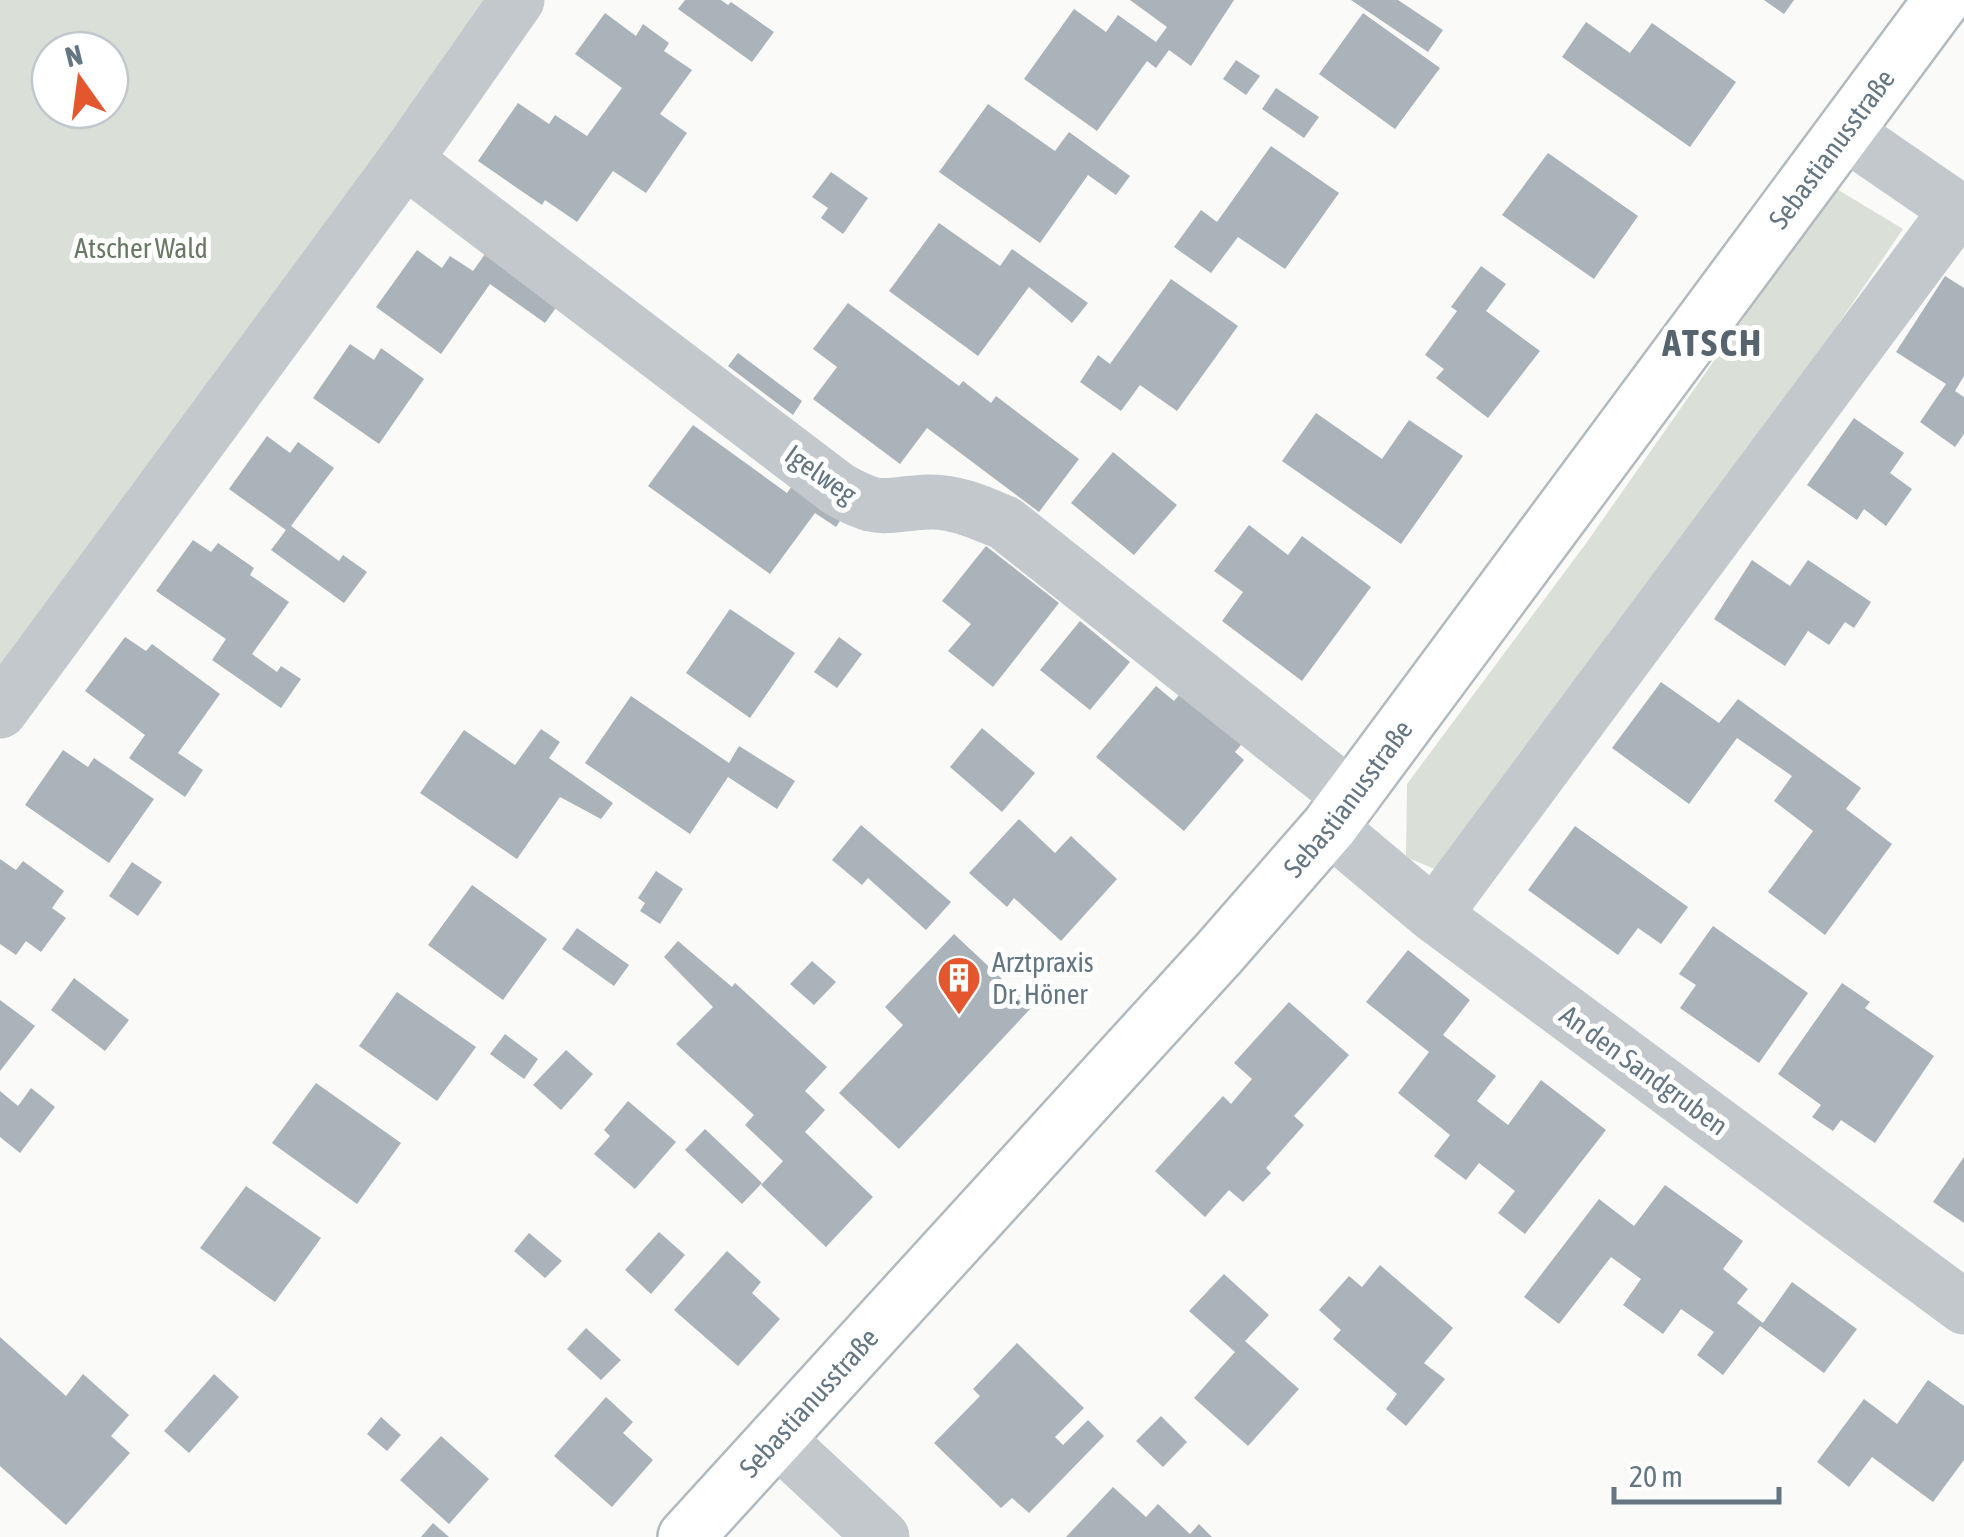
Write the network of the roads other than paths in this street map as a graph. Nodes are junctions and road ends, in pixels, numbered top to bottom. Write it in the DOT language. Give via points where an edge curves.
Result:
graph roads {
  1 [pos="518,0"];
  2 [pos="1942,0"];
  3 [pos="1846,132"];
  4 [pos="404,160"];
  5 [pos="1961,212"];
  6 [pos="0,712"];
  7 [pos="1340,812"];
  8 [pos="1434,915"];
  9 [pos="1964,1307"];
  10 [pos="776,1438"];
  11 [pos="686,1537"];
  12 [pos="882,1537"];
  1 -- 4 [label="street"];
  2 -- 3 [label="main road, Sebastianusstraße"];
  3 -- 5 [label="street"];
  3 -- 7 [label="main road, Sebastianusstraße"];
  4 -- 6 [label="street"];
  4 -- 7 [label="street, Igelweg" via="838,490 870,507 930,502 968,507 1005,523"];
  5 -- 8 [label="street"];
  7 -- 8 [label="street, An den Sandgruben"];
  7 -- 10 [label="main road, Sebastianusstraße" via="1219,954"];
  8 -- 9 [label="street, An den Sandgruben"];
  10 -- 11 [label="main road, Sebastianusstraße"];
  10 -- 12 [label="street"];
}
